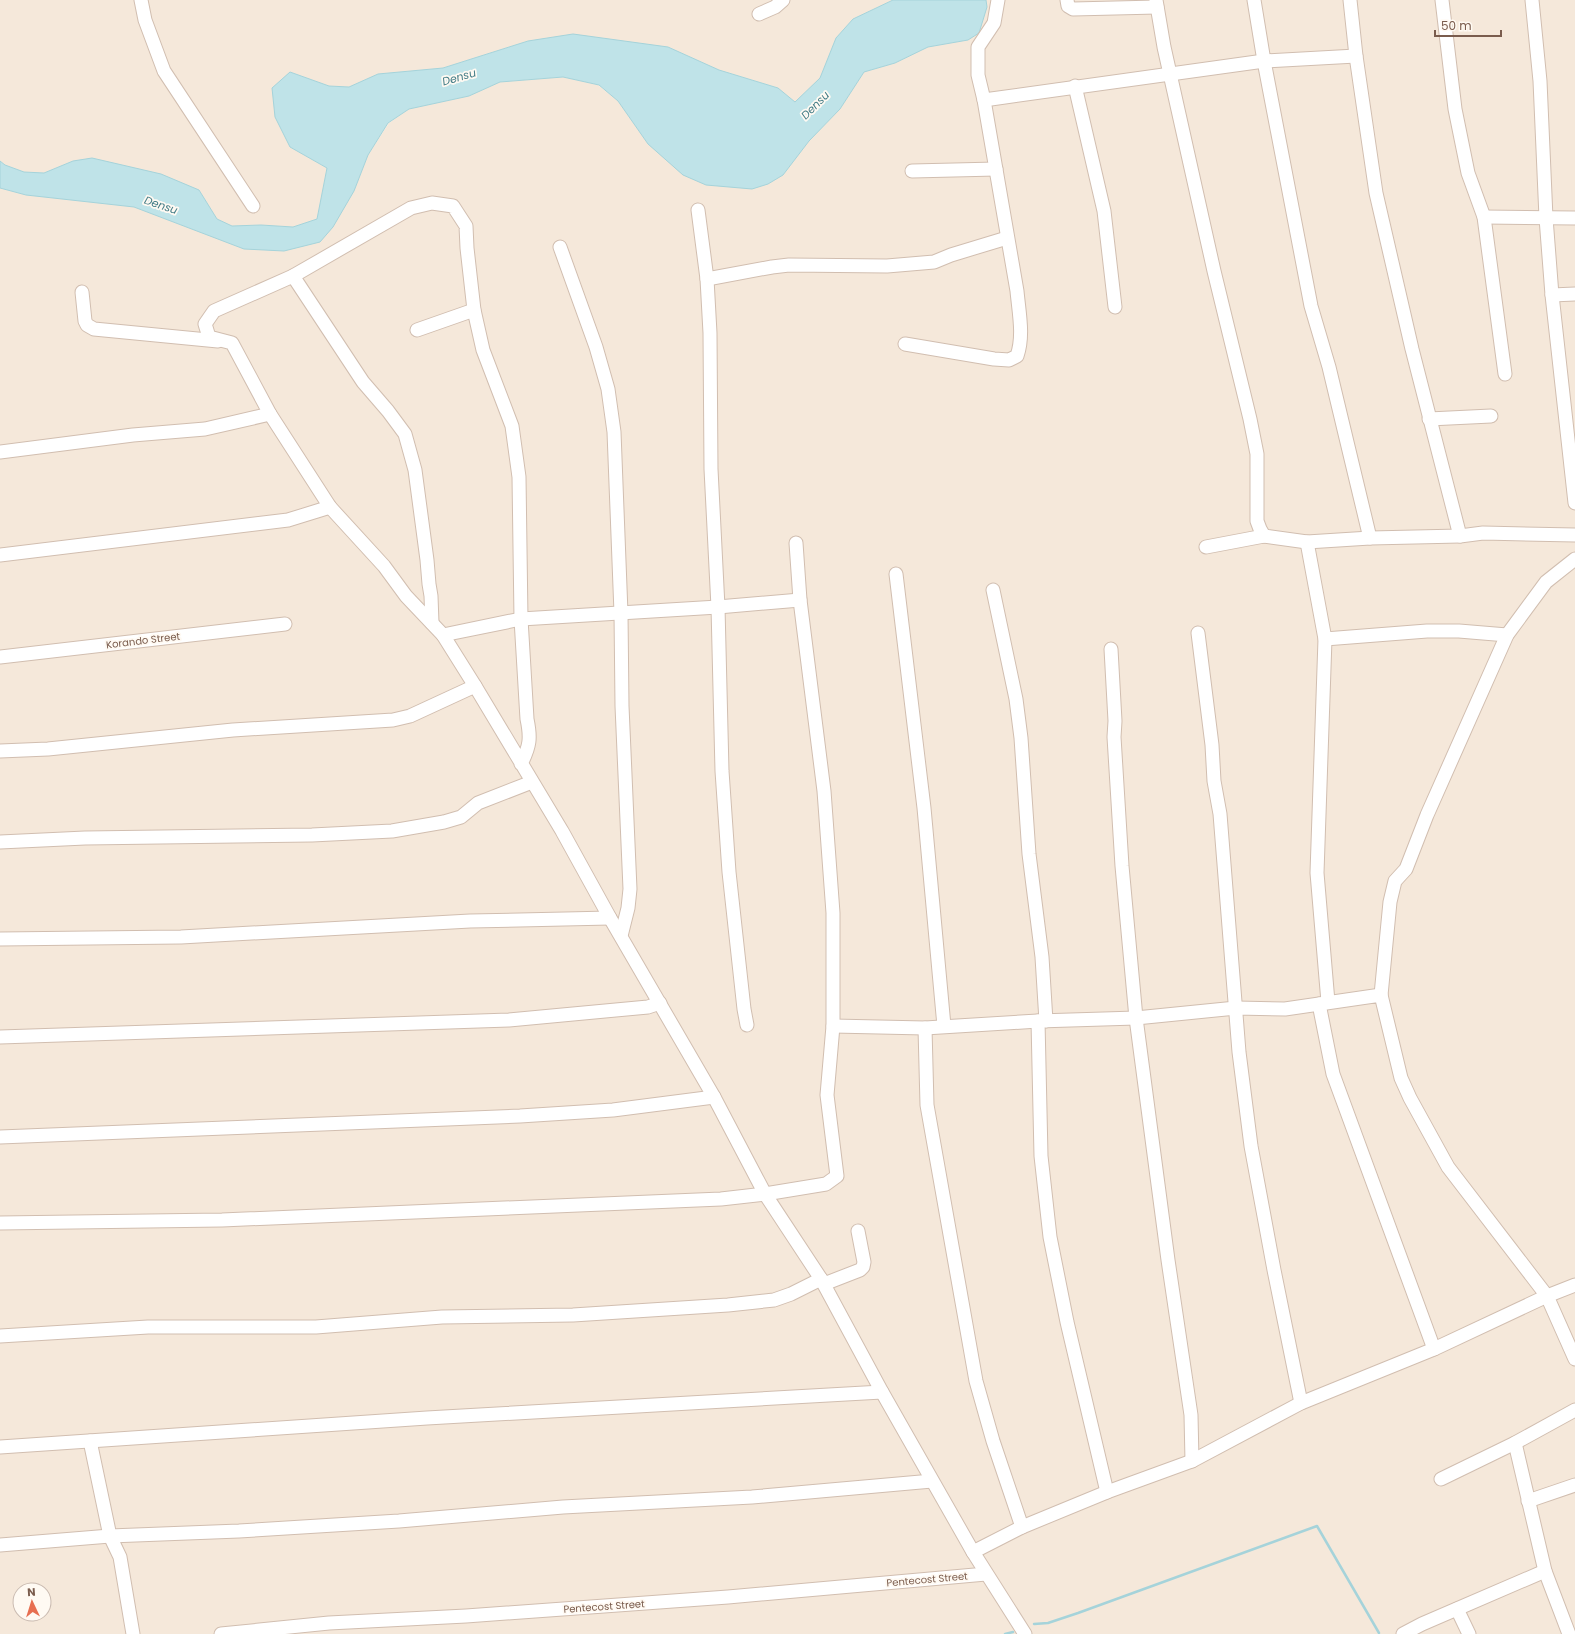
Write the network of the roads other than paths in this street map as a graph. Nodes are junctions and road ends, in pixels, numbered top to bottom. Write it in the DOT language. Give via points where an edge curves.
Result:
graph roads {
  1 [pos="142,0"];
  2 [pos="783,0"];
  3 [pos="998,0"];
  4 [pos="1067,0"];
  5 [pos="1254,0"];
  6 [pos="1350,0"];
  7 [pos="1442,0"];
  8 [pos="1532,0"];
  9 [pos="1156,3"];
  10 [pos="759,14"];
  11 [pos="1356,56"];
  12 [pos="1264,61"];
  13 [pos="1171,73"];
  14 [pos="1075,86"];
  15 [pos="984,100"];
  16 [pos="996,169"];
  17 [pos="912,171"];
  18 [pos="253,206"];
  19 [pos="698,210"];
  20 [pos="1484,217"];
  21 [pos="1546,218"];
  22 [pos="1575,218"];
  23 [pos="1007,238"];
  24 [pos="560,247"];
  25 [pos="293,276"];
  26 [pos="707,279"];
  27 [pos="82,292"];
  28 [pos="1575,294"];
  29 [pos="1552,295"];
  30 [pos="1115,307"];
  31 [pos="474,310"];
  32 [pos="418,330"];
  33 [pos="232,343"];
  34 [pos="905,344"];
  35 [pos="1505,374"];
  36 [pos="1570,408"];
  37 [pos="270,414"];
  38 [pos="1490,416"];
  39 [pos="1429,419"];
  40 [pos="0,452"];
  41 [pos="1575,503"];
  42 [pos="330,507"];
  43 [pos="1575,535"];
  44 [pos="1264,536"];
  45 [pos="1460,536"];
  46 [pos="1370,538"];
  47 [pos="1307,542"];
  48 [pos="796,543"];
  49 [pos="1206,547"];
  50 [pos="0,555"];
  51 [pos="1575,559"];
  52 [pos="896,574"];
  53 [pos="994,590"];
  54 [pos="800,600"];
  55 [pos="718,607"];
  56 [pos="621,613"];
  57 [pos="521,619"];
  58 [pos="432,623"];
  59 [pos="285,624"];
  60 [pos="1198,633"];
  61 [pos="443,635"];
  62 [pos="1507,635"];
  63 [pos="1325,639"];
  64 [pos="1111,649"];
  65 [pos="0,657"];
  66 [pos="475,686"];
  67 [pos="0,751"];
  68 [pos="521,764"];
  69 [pos="532,782"];
  70 [pos="0,842"];
  71 [pos="610,918"];
  72 [pos="621,936"];
  73 [pos="0,938"];
  74 [pos="1381,995"];
  75 [pos="1324,1003"];
  76 [pos="660,1004"];
  77 [pos="1236,1008"];
  78 [pos="1136,1018"];
  79 [pos="1042,1021"];
  80 [pos="747,1025"];
  81 [pos="833,1026"];
  82 [pos="944,1026"];
  83 [pos="925,1028"];
  84 [pos="0,1037"];
  85 [pos="714,1097"];
  86 [pos="0,1138"];
  87 [pos="765,1194"];
  88 [pos="0,1223"];
  89 [pos="858,1231"];
  90 [pos="823,1282"];
  91 [pos="1575,1285"];
  92 [pos="1547,1296"];
  93 [pos="0,1336"];
  94 [pos="1434,1349"];
  95 [pos="1575,1359"];
  96 [pos="882,1392"];
  97 [pos="1301,1403"];
  98 [pos="1575,1410"];
  99 [pos="90,1441"];
  100 [pos="1515,1443"];
  101 [pos="0,1447"];
  102 [pos="1192,1461"];
  103 [pos="1441,1479"];
  104 [pos="932,1481"];
  105 [pos="1575,1485"];
  106 [pos="1107,1492"];
  107 [pos="1528,1501"];
  108 [pos="1022,1527"];
  109 [pos="110,1536"];
  110 [pos="0,1545"];
  111 [pos="973,1552"];
  112 [pos="1545,1571"];
  113 [pos="986,1574"];
  114 [pos="1457,1609"];
  115 [pos="133,1634"];
  116 [pos="221,1634"];
  117 [pos="1025,1634"];
  118 [pos="1403,1634"];
  119 [pos="1469,1634"];
  120 [pos="1569,1634"];
  1 -- 18 [label="street" via="145,20 164,71"];
  2 -- 10 [label="street" via="775,7"];
  3 -- 15 [label="street" via="994,23 978,47 978,75"];
  4 -- 9 [label="street" via="1068,6 1073,9"];
  5 -- 12 [label="street"];
  6 -- 11 [label="street"];
  7 -- 20 [label="street" via="1455,109 1469,178"];
  8 -- 21 [label="street" via="1540,80"];
  9 -- 13 [label="street"];
  11 -- 12 [label="street"];
  11 -- 39 [label="street" via="1376,193"];
  12 -- 13 [label="street"];
  12 -- 46 [label="street" via="1311,306 1329,367"];
  13 -- 14 [label="street"];
  13 -- 44 [label="street" via="1214,271 1250,419 1257,454 1257,521"];
  14 -- 15 [label="street"];
  14 -- 30 [label="street" via="1104,211"];
  15 -- 16 [label="street"];
  16 -- 17 [label="street"];
  16 -- 23 [label="street"];
  19 -- 26 [label="street"];
  20 -- 21 [label="street"];
  20 -- 35 [label="street"];
  21 -- 22 [label="street"];
  21 -- 29 [label="street"];
  23 -- 26 [label="street" via="934,262 887,266 789,265"];
  23 -- 34 [label="street" via="1020,320 1021,340 1017,356 1009,360 994,359"];
  24 -- 56 [label="street" via="596,347 608,389 614,432"];
  25 -- 31 [label="street" via="411,208 442,203 453,206 466,226"];
  25 -- 33 [label="street" via="214,310 205,324 209,337"];
  25 -- 58 [label="street" via="363,382 405,434 415,470"];
  26 -- 55 [label="street" via="711,469"];
  27 -- 33 [label="street" via="85,321 94,329"];
  28 -- 29 [label="street"];
  29 -- 36 [label="street"];
  31 -- 32 [label="street"];
  31 -- 57 [label="street" via="483,350 512,426 519,477"];
  33 -- 37 [label="street"];
  36 -- 41 [label="street"];
  37 -- 40 [label="street" via="205,429 133,435"];
  37 -- 42 [label="street"];
  38 -- 39 [label="street"];
  39 -- 45 [label="street"];
  42 -- 50 [label="street" via="288,520"];
  42 -- 58 [label="street"];
  43 -- 45 [label="street" via="1483,532"];
  44 -- 47 [label="street"];
  44 -- 49 [label="street"];
  45 -- 46 [label="street"];
  46 -- 47 [label="street"];
  47 -- 63 [label="street"];
  48 -- 54 [label="street"];
  51 -- 62 [label="street" via="1546,582"];
  52 -- 82 [label="street" via="924,808"];
  53 -- 79 [label="street" via="1016,700 1029,854 1042,957"];
  54 -- 55 [label="street"];
  54 -- 81 [label="street" via="824,791 833,913"];
  55 -- 56 [label="street"];
  55 -- 80 [label="street" via="724,802 733,911"];
  56 -- 57 [label="street"];
  56 -- 72 [label="street" via="622,706 630,890"];
  57 -- 61 [label="street"];
  57 -- 68 [label="street" via="530,741"];
  58 -- 61 [label="street"];
  59 -- 65 [label="street, Korando Street"];
  60 -- 77 [label="street" via="1220,814"];
  61 -- 66 [label="street"];
  62 -- 63 [label="street" via="1427,631"];
  62 -- 74 [label="street" via="1427,815 1406,869 1395,881 1390,902"];
  63 -- 75 [label="street" via="1318,873"];
  64 -- 78 [label="street" via="1121,851"];
  66 -- 67 [label="street" via="410,716 393,720 233,730 48,749"];
  66 -- 68 [label="street"];
  68 -- 69 [label="street"];
  69 -- 70 [label="street" via="478,803 461,817 392,831"];
  69 -- 71 [label="street"];
  71 -- 72 [label="street"];
  71 -- 73 [label="street" via="470,921 181,937"];
  72 -- 76 [label="street"];
  74 -- 75 [label="street"];
  74 -- 92 [label="street" via="1402,1078 1410,1098 1448,1167"];
  75 -- 77 [label="street" via="1285,1009"];
  75 -- 94 [label="street" via="1333,1074"];
  76 -- 84 [label="street" via="510,1020"];
  76 -- 85 [label="street"];
  77 -- 78 [label="street"];
  77 -- 97 [label="street" via="1251,1146"];
  78 -- 79 [label="street"];
  78 -- 102 [label="street" via="1191,1416"];
  79 -- 82 [label="street"];
  79 -- 106 [label="street" via="1041,1156 1050,1237"];
  81 -- 83 [label="street"];
  81 -- 87 [label="street" via="827,1095 837,1176 826,1184"];
  82 -- 83 [label="street"];
  83 -- 108 [label="street" via="927,1105 976,1382"];
  85 -- 86 [label="street" via="613,1110 520,1116"];
  85 -- 87 [label="street"];
  87 -- 88 [label="street" via="700,1200 222,1220"];
  87 -- 90 [label="street"];
  89 -- 90 [label="street" via="863,1267"];
  90 -- 93 [label="street" via="774,1300 728,1305 573,1314 442,1317 316,1328 148,1327"];
  90 -- 96 [label="street"];
  91 -- 92 [label="street"];
  92 -- 94 [label="street"];
  92 -- 95 [label="street"];
  94 -- 97 [label="street"];
  96 -- 99 [label="street" via="427,1418"];
  96 -- 104 [label="street"];
  97 -- 102 [label="street"];
  98 -- 100 [label="street"];
  99 -- 101 [label="street"];
  99 -- 109 [label="street"];
  100 -- 103 [label="street"];
  100 -- 107 [label="street"];
  102 -- 106 [label="street"];
  104 -- 109 [label="street" via="752,1497 563,1507 399,1521"];
  104 -- 111 [label="street"];
  105 -- 107 [label="street"];
  106 -- 108 [label="street"];
  107 -- 112 [label="street"];
  108 -- 111 [label="street"];
  109 -- 110 [label="street"];
  109 -- 115 [label="street" via="120,1557"];
  111 -- 113 [label="street"];
  112 -- 114 [label="street"];
  112 -- 120 [label="street"];
  113 -- 116 [label="street, Pentecost Street" via="728,1598 329,1623"];
  113 -- 117 [label="street"];
  114 -- 118 [label="street"];
  114 -- 119 [label="street"];
}
